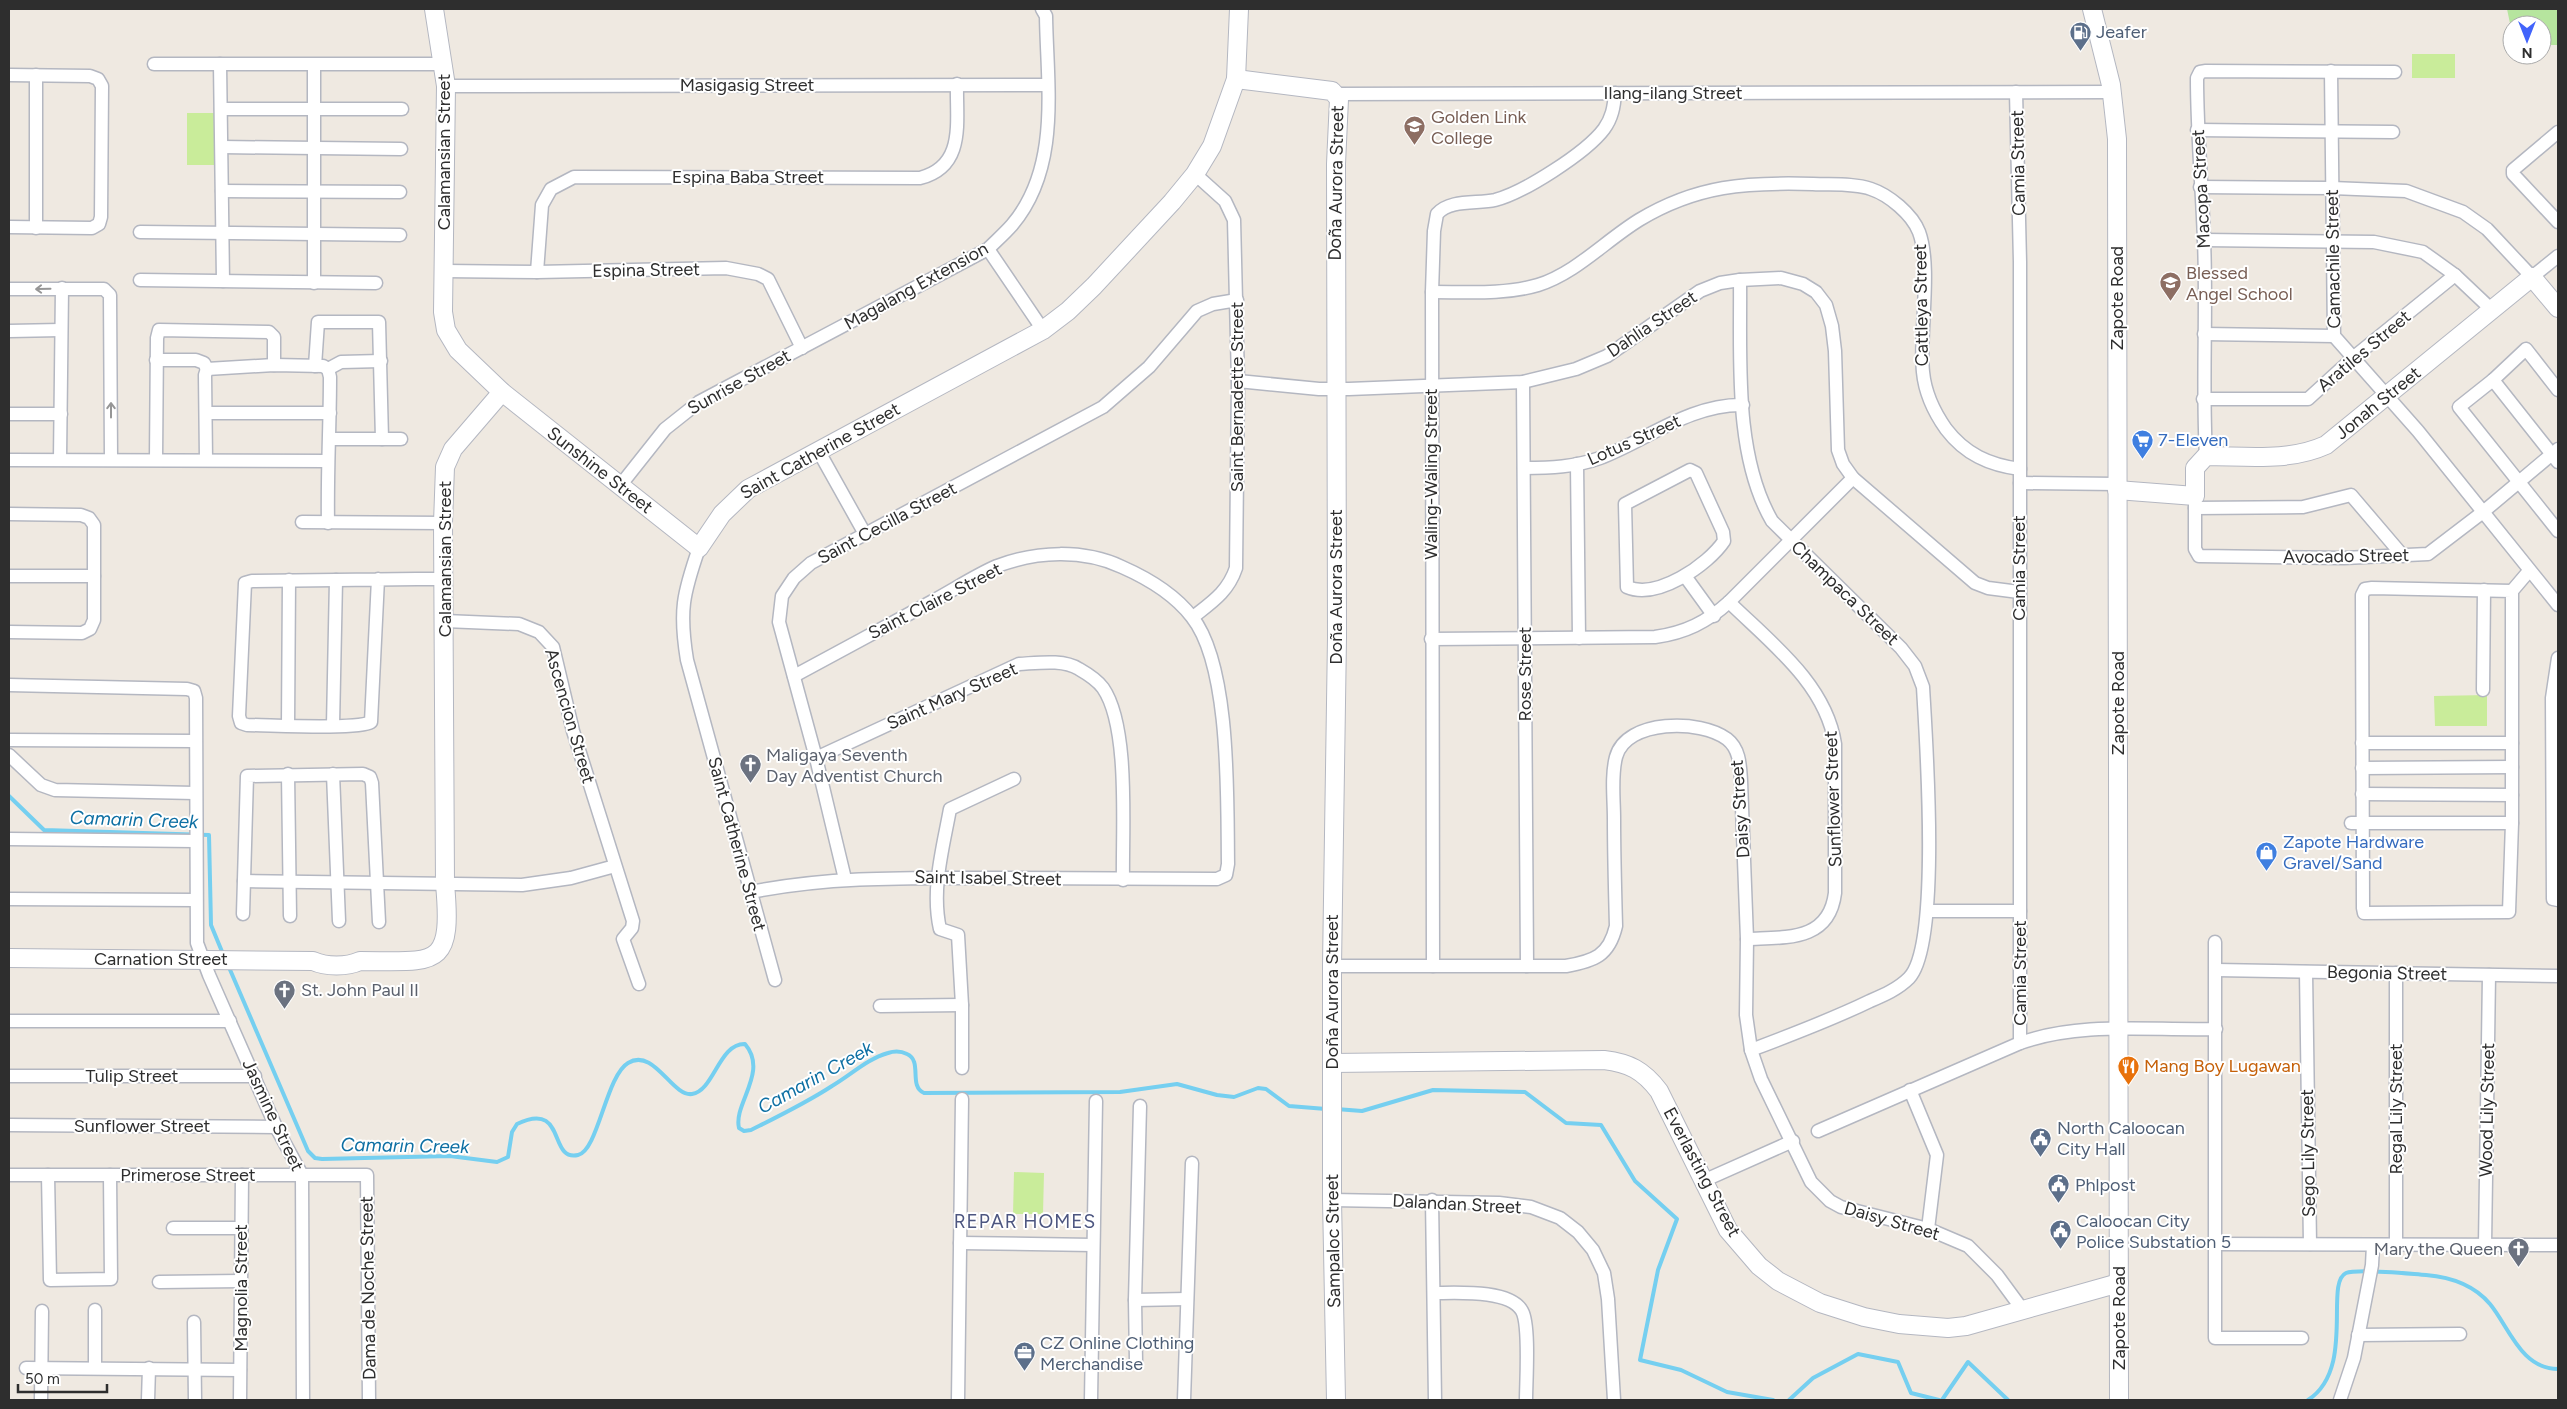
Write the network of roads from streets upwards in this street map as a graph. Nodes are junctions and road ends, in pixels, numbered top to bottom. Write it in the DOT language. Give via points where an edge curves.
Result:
graph roads {
  1 [pos="434,9"];
  2 [pos="1042,9"];
  3 [pos="1239,9"];
  4 [pos="2092,9"];
  5 [pos="154,64"];
  6 [pos="220,64"];
  7 [pos="314,64"];
  8 [pos="443,64"];
  9 [pos="2331,71"];
  10 [pos="2395,72"];
  11 [pos="9,75"];
  12 [pos="36,75"];
  13 [pos="1236,78"];
  14 [pos="957,84"];
  15 [pos="1047,85"];
  16 [pos="446,86"];
  17 [pos="2016,92"];
  18 [pos="2112,92"];
  19 [pos="1615,93"];
  20 [pos="1336,94"];
  21 [pos="221,109"];
  22 [pos="314,109"];
  23 [pos="402,109"];
  24 [pos="2197,130"];
  25 [pos="2333,131"];
  26 [pos="2393,132"];
  27 [pos="2558,132"];
  28 [pos="222,147"];
  29 [pos="314,148"];
  30 [pos="401,149"];
  31 [pos="1195,174"];
  32 [pos="2200,187"];
  33 [pos="2332,188"];
  34 [pos="222,191"];
  35 [pos="314,192"];
  36 [pos="400,192"];
  37 [pos="2558,222"];
  38 [pos="9,227"];
  39 [pos="36,228"];
  40 [pos="140,232"];
  41 [pos="222,233"];
  42 [pos="314,234"];
  43 [pos="400,235"];
  44 [pos="2204,240"];
  45 [pos="2332,242"];
  46 [pos="988,249"];
  47 [pos="2558,256"];
  48 [pos="445,271"];
  49 [pos="537,272"];
  50 [pos="2455,275"];
  51 [pos="2532,277"];
  52 [pos="140,280"];
  53 [pos="1740,280"];
  54 [pos="223,282"];
  55 [pos="314,283"];
  56 [pos="376,283"];
  57 [pos="62,288"];
  58 [pos="9,289"];
  59 [pos="1432,292"];
  60 [pos="1236,300"];
  61 [pos="2558,308"];
  62 [pos="2492,310"];
  63 [pos="61,330"];
  64 [pos="1043,330"];
  65 [pos="9,331"];
  66 [pos="2204,334"];
  67 [pos="2334,336"];
  68 [pos="802,348"];
  69 [pos="2354,357"];
  70 [pos="156,360"];
  71 [pos="381,360"];
  72 [pos="274,365"];
  73 [pos="322,368"];
  74 [pos="207,369"];
  75 [pos="2493,380"];
  76 [pos="1238,381"];
  77 [pos="1524,382"];
  78 [pos="1432,385"];
  79 [pos="1335,389"];
  80 [pos="2558,390"];
  81 [pos="502,392"];
  82 [pos="2388,396"];
  83 [pos="2203,399"];
  84 [pos="1743,405"];
  85 [pos="206,413"];
  86 [pos="330,413"];
  87 [pos="9,414"];
  88 [pos="61,414"];
  89 [pos="330,439"];
  90 [pos="382,439"];
  91 [pos="401,439"];
  92 [pos="818,450"];
  93 [pos="2556,455"];
  94 [pos="2206,456"];
  95 [pos="60,459"];
  96 [pos="111,459"];
  97 [pos="156,459"];
  98 [pos="9,460"];
  99 [pos="206,460"];
  100 [pos="327,461"];
  101 [pos="1578,464"];
  102 [pos="1524,468"];
  103 [pos="2020,469"];
  104 [pos="1853,478"];
  105 [pos="2518,482"];
  106 [pos="2020,483"];
  107 [pos="619,486"];
  108 [pos="2117,487"];
  109 [pos="2195,502"];
  110 [pos="2483,512"];
  111 [pos="9,514"];
  112 [pos="302,522"];
  113 [pos="328,523"];
  114 [pos="443,523"];
  115 [pos="2558,531"];
  116 [pos="865,534"];
  117 [pos="1790,539"];
  118 [pos="699,548"];
  119 [pos="2403,556"];
  120 [pos="2529,571"];
  121 [pos="9,576"];
  122 [pos="94,576"];
  123 [pos="1685,576"];
  124 [pos="378,579"];
  125 [pos="444,579"];
  126 [pos="289,580"];
  127 [pos="336,580"];
  128 [pos="2484,590"];
  129 [pos="2512,591"];
  130 [pos="2019,592"];
  131 [pos="1729,602"];
  132 [pos="2558,605"];
  133 [pos="1714,616"];
  134 [pos="1193,617"];
  135 [pos="445,621"];
  136 [pos="9,632"];
  137 [pos="1579,638"];
  138 [pos="1525,639"];
  139 [pos="1431,640"];
  140 [pos="2558,658"];
  141 [pos="794,676"];
  142 [pos="9,685"];
  143 [pos="2483,690"];
  144 [pos="2555,698"];
  145 [pos="288,725"];
  146 [pos="333,726"];
  147 [pos="9,740"];
  148 [pos="195,741"];
  149 [pos="2362,743"];
  150 [pos="2512,743"];
  151 [pos="9,755"];
  152 [pos="816,758"];
  153 [pos="2512,767"];
  154 [pos="2362,768"];
  155 [pos="288,774"];
  156 [pos="333,774"];
  157 [pos="1014,779"];
  158 [pos="195,793"];
  159 [pos="2362,794"];
  160 [pos="2512,795"];
  161 [pos="2357,823"];
  162 [pos="2512,823"];
  163 [pos="195,836"];
  164 [pos="9,839"];
  165 [pos="2555,850"];
  166 [pos="615,866"];
  167 [pos="1226,875"];
  168 [pos="938,877"];
  169 [pos="845,879"];
  170 [pos="1122,880"];
  171 [pos="244,881"];
  172 [pos="289,882"];
  173 [pos="337,882"];
  174 [pos="377,883"];
  175 [pos="445,884"];
  176 [pos="751,892"];
  177 [pos="9,900"];
  178 [pos="196,900"];
  179 [pos="2555,900"];
  180 [pos="1928,911"];
  181 [pos="2020,911"];
  182 [pos="243,914"];
  183 [pos="290,916"];
  184 [pos="339,921"];
  185 [pos="379,922"];
  186 [pos="1747,939"];
  187 [pos="2216,942"];
  188 [pos="9,958"];
  189 [pos="202,958"];
  190 [pos="1332,966"];
  191 [pos="1433,966"];
  192 [pos="1528,966"];
  193 [pos="2216,970"];
  194 [pos="2306,972"];
  195 [pos="2396,973"];
  196 [pos="2489,975"];
  197 [pos="2558,976"];
  198 [pos="775,980"];
  199 [pos="639,984"];
  200 [pos="962,1005"];
  201 [pos="880,1006"];
  202 [pos="9,1021"];
  203 [pos="230,1021"];
  204 [pos="2118,1029"];
  205 [pos="2216,1029"];
  206 [pos="2020,1043"];
  207 [pos="1751,1050"];
  208 [pos="1332,1063"];
  209 [pos="962,1068"];
  210 [pos="9,1076"];
  211 [pos="254,1076"];
  212 [pos="1332,1082"];
  213 [pos="1910,1090"];
  214 [pos="962,1099"];
  215 [pos="1096,1101"];
  216 [pos="1140,1106"];
  217 [pos="9,1125"];
  218 [pos="276,1127"];
  219 [pos="1818,1131"];
  220 [pos="1793,1141"];
  221 [pos="1192,1163"];
  222 [pos="48,1175"];
  223 [pos="110,1175"];
  224 [pos="242,1175"];
  225 [pos="302,1175"];
  226 [pos="366,1175"];
  227 [pos="9,1176"];
  228 [pos="1703,1181"];
  229 [pos="1332,1200"];
  230 [pos="1432,1200"];
  231 [pos="173,1228"];
  232 [pos="241,1228"];
  233 [pos="1928,1229"];
  234 [pos="960,1243"];
  235 [pos="2215,1244"];
  236 [pos="2310,1244"];
  237 [pos="1094,1245"];
  238 [pos="2373,1245"];
  239 [pos="2396,1245"];
  240 [pos="2485,1245"];
  241 [pos="2558,1245"];
  242 [pos="240,1280"];
  243 [pos="159,1282"];
  244 [pos="2119,1283"];
  245 [pos="1434,1292"];
  246 [pos="1187,1299"];
  247 [pos="1135,1300"];
  248 [pos="2022,1309"];
  249 [pos="95,1310"];
  250 [pos="42,1311"];
  251 [pos="194,1322"];
  252 [pos="2460,1334"];
  253 [pos="2358,1335"];
  254 [pos="2302,1338"];
  255 [pos="1136,1362"];
  256 [pos="26,1368"];
  257 [pos="95,1368"];
  258 [pos="149,1368"];
  259 [pos="40,1369"];
  260 [pos="196,1369"];
  261 [pos="240,1370"];
  262 [pos="41,1400"];
  263 [pos="148,1400"];
  264 [pos="195,1400"];
  265 [pos="240,1400"];
  266 [pos="303,1400"];
  267 [pos="369,1400"];
  268 [pos="958,1400"];
  269 [pos="1091,1400"];
  270 [pos="1184,1400"];
  271 [pos="1336,1400"];
  272 [pos="1435,1400"];
  273 [pos="1526,1400"];
  274 [pos="1614,1400"];
  275 [pos="2120,1400"];
  276 [pos="2340,1400"];
  1 -- 8 [label="street, Calamansian Street"];
  2 -- 15 [label="street, Magalang Extension" via="1046,16"];
  3 -- 13 [label="street, Saint Catherine Street"];
  4 -- 18 [label="street, Zapote Road"];
  5 -- 6 [label="street"];
  6 -- 7 [label="street"];
  6 -- 21 [label="street"];
  7 -- 8 [label="street"];
  7 -- 22 [label="street"];
  8 -- 16 [label="street, Calamansian Street"];
  9 -- 10 [label="street"];
  9 -- 24 [label="street, Macopa Street" via="2200,72 2197,78"];
  9 -- 25 [label="street, Camachile Street"];
  11 -- 12 [label="street"];
  12 -- 39 [label="street"];
  12 -- 39 [label="street" via="90,76 98,78 102,86 99,224 92,228"];
  13 -- 20 [label="street, Ilang-ilang Street"];
  13 -- 31 [label="street, Saint Catherine Street" via="1212,146"];
  14 -- 15 [label="street, Masigasig Street"];
  14 -- 16 [label="street, Masigasig Street"];
  14 -- 49 [label="street, Espina Baba Street" via="955,149 940,170 931,175 920,178 574,177 551,189 542,205"];
  15 -- 46 [label="street, Magalang Extension" via="1047,141 1042,168 1029,200 1013,224"];
  16 -- 48 [label="street, Calamansian Street"];
  17 -- 18 [label="street, Ilang-ilang Street"];
  17 -- 19 [label="street, Ilang-ilang Street"];
  17 -- 103 [label="street, Camia Street"];
  18 -- 108 [label="street, Zapote Road" via="2117,139"];
  19 -- 20 [label="street, Ilang-ilang Street"];
  19 -- 59 [label="street, Waling-Waling Street" via="1613,112 1603,130 1539,180 1516,193 1495,200 1450,205 1437,214"];
  20 -- 79 [label="street, Doña Aurora Street" via="1339,106"];
  21 -- 22 [label="street"];
  21 -- 28 [label="street"];
  22 -- 23 [label="street"];
  22 -- 29 [label="street"];
  24 -- 25 [label="street"];
  24 -- 32 [label="street, Macopa Street"];
  25 -- 26 [label="street"];
  25 -- 33 [label="street, Camachile Street"];
  27 -- 37 [label="street" via="2512,170"];
  28 -- 29 [label="street"];
  28 -- 34 [label="street"];
  29 -- 30 [label="street"];
  29 -- 35 [label="street"];
  31 -- 60 [label="street, Saint Bernadette Street" via="1225,201 1234,220"];
  31 -- 64 [label="street, Saint Catherine Street" via="1094,286"];
  32 -- 33 [label="street"];
  32 -- 44 [label="street, Macopa Street"];
  33 -- 45 [label="street, Camachile Street"];
  33 -- 51 [label="street" via="2406,191 2463,212 2487,230"];
  34 -- 35 [label="street"];
  34 -- 41 [label="street"];
  35 -- 36 [label="street"];
  35 -- 42 [label="street"];
  38 -- 39 [label="street"];
  40 -- 41 [label="street"];
  41 -- 42 [label="street"];
  41 -- 54 [label="street"];
  42 -- 43 [label="street"];
  42 -- 55 [label="street"];
  44 -- 45 [label="street"];
  44 -- 66 [label="street, Macopa Street"];
  45 -- 50 [label="street" via="2374,242 2423,252"];
  45 -- 67 [label="street, Camachile Street"];
  46 -- 64 [label="street"];
  46 -- 68 [label="street, Magalang Extension"];
  47 -- 51 [label="street, Jonah Street"];
  48 -- 49 [label="street, Espina Street"];
  48 -- 81 [label="street, Calamansian Street" via="443,312 446,330 458,350"];
  49 -- 68 [label="street, Espina Street" via="726,268 758,274 768,280"];
  50 -- 62 [label="street"];
  50 -- 69 [label="street, Aratiles Street"];
  51 -- 61 [label="street"];
  51 -- 62 [label="street, Jonah Street"];
  52 -- 54 [label="street"];
  53 -- 77 [label="street, Dahlia Street" via="1700,291 1607,356 1576,369"];
  53 -- 84 [label="street, Champaca Street"];
  53 -- 104 [label="street, Dahlia Street" via="1781,278 1804,284 1826,305 1835,350 1838,450"];
  54 -- 55 [label="street"];
  55 -- 56 [label="street"];
  57 -- 58 [label="street, one-way"];
  57 -- 63 [label="street"];
  96 -- 57 [label="street, one-way" via="110,295 104,288"];
  59 -- 78 [label="street, Waling-Waling Street"];
  59 -- 103 [label="street, Cattleya Street" via="1496,292 1537,285 1571,269 1646,216 1700,193 1725,187 1785,183 1871,189 1890,199 1907,214 1919,232 1924,269 1923,374 1935,415 1953,438 1973,455"];
  60 -- 76 [label="street, Saint Bernadette Street"];
  60 -- 116 [label="street, Saint Cecilla Street" via="1213,304 1198,311 1149,367 1103,407"];
  62 -- 82 [label="street, Jonah Street"];
  63 -- 65 [label="street"];
  63 -- 88 [label="street"];
  64 -- 92 [label="street, Saint Catherine Street"];
  66 -- 67 [label="street"];
  66 -- 83 [label="street, Macopa Street"];
  67 -- 69 [label="street, Camachile Street"];
  68 -- 107 [label="street, Sunrise Street" via="699,402 680,416"];
  69 -- 82 [label="street, Camachile Street"];
  69 -- 83 [label="street, Aratiles Street" via="2308,398"];
  70 -- 72 [label="street" via="157,338 161,330 265,331 274,337"];
  70 -- 74 [label="street" via="196,360 204,363"];
  70 -- 97 [label="street"];
  71 -- 73 [label="street" via="341,362"];
  71 -- 73 [label="street" via="379,322 322,321 316,326"];
  71 -- 90 [label="street"];
  72 -- 73 [label="street"];
  72 -- 74 [label="street"];
  73 -- 86 [label="street" via="330,377"];
  74 -- 85 [label="street" via="204,374"];
  75 -- 80 [label="street" via="2526,349"];
  75 -- 93 [label="street"];
  75 -- 105 [label="street" via="2458,407"];
  76 -- 79 [label="street, Dahlia Street"];
  76 -- 134 [label="street, Saint Bernadette Street" via="1236,568 1231,584"];
  77 -- 78 [label="street, Dahlia Street"];
  77 -- 102 [label="street, Rose Street"];
  78 -- 79 [label="street, Dahlia Street"];
  78 -- 139 [label="street, Waling-Waling Street"];
  79 -- 190 [label="street, Doña Aurora Street" via="1337,636"];
  81 -- 107 [label="street, Sunshine Street"];
  81 -- 114 [label="street, Calamansian Street" via="453,449 445,467"];
  82 -- 94 [label="street, Jonah Street" via="2326,445 2310,452 2279,456"];
  82 -- 110 [label="street, Camachile Street"];
  83 -- 94 [label="street, Macopa Street"];
  84 -- 101 [label="street, Lotus Street" via="1702,410 1612,453"];
  84 -- 117 [label="street, Champaca Street" via="1747,446 1760,494 1772,521"];
  85 -- 86 [label="street"];
  85 -- 99 [label="street"];
  86 -- 89 [label="street"];
  87 -- 88 [label="street"];
  88 -- 95 [label="street"];
  89 -- 90 [label="street"];
  89 -- 100 [label="street"];
  90 -- 91 [label="street"];
  92 -- 116 [label="street"];
  92 -- 118 [label="street, Saint Catherine Street" via="734,499"];
  93 -- 105 [label="street, Avocado Street"];
  94 -- 109 [label="street" via="2195,468"];
  95 -- 96 [label="street"];
  95 -- 98 [label="street"];
  96 -- 97 [label="street"];
  97 -- 99 [label="street"];
  99 -- 100 [label="street"];
  100 -- 113 [label="street"];
  101 -- 102 [label="street, Lotus Street"];
  101 -- 137 [label="street"];
  102 -- 138 [label="street, Rose Street"];
  103 -- 106 [label="street, Camia Street"];
  104 -- 117 [label="street"];
  104 -- 130 [label="street, Dahlia Street" via="1976,583"];
  105 -- 110 [label="street, Avocado Street"];
  105 -- 115 [label="street"];
  106 -- 108 [label="street"];
  106 -- 130 [label="street, Camia Street"];
  107 -- 118 [label="street, Sunshine Street"];
  108 -- 109 [label="street"];
  108 -- 204 [label="street, Zapote Road"];
  109 -- 119 [label="street" via="2303,507 2352,495"];
  109 -- 119 [label="street, Avocado Street" via="2196,554 2199,556"];
  110 -- 119 [label="street, Avocado Street" via="2428,554"];
  110 -- 120 [label="street, Camachile Street"];
  111 -- 122 [label="street" via="81,515 89,518 94,525"];
  112 -- 113 [label="street"];
  113 -- 114 [label="street"];
  114 -- 125 [label="street, Calamansian Street"];
  116 -- 141 [label="street, Saint Cecilla Street" via="811,564 794,578 782,596 779,622"];
  117 -- 131 [label="street"];
  117 -- 180 [label="street, Champaca Street" via="1901,648 1915,666 1923,687"];
  118 -- 176 [label="street, Saint Catherine Street" via="682,604 682,628 690,669"];
  120 -- 129 [label="street"];
  120 -- 132 [label="street, Camachile Street"];
  121 -- 122 [label="street"];
  122 -- 136 [label="street" via="94,620 90,629 82,633"];
  123 -- 123 [label="street" via="1724,541 1696,472 1690,470 1628,501 1624,508 1627,586 1632,589 1654,588"];
  123 -- 133 [label="street"];
  124 -- 125 [label="street"];
  124 -- 127 [label="street"];
  124 -- 146 [label="street" via="371,722"];
  125 -- 135 [label="street, Calamansian Street"];
  126 -- 127 [label="street"];
  126 -- 145 [label="street"];
  126 -- 145 [label="street" via="245,583 239,716 241,723 247,725"];
  127 -- 146 [label="street"];
  128 -- 129 [label="street"];
  128 -- 143 [label="street"];
  128 -- 149 [label="street" via="2365,590 2362,595"];
  129 -- 150 [label="street"];
  130 -- 181 [label="street, Camia Street"];
  131 -- 133 [label="street"];
  131 -- 186 [label="street, Sunflower Street" via="1806,679 1832,724 1835,744 1835,893 1830,913 1815,929 1805,934"];
  133 -- 137 [label="street" via="1673,634"];
  134 -- 141 [label="street, Saint Claire Street" via="1139,574 1105,559 1073,554 1035,556 997,566"];
  134 -- 167 [label="street, Saint Claire Street" via="1210,652 1220,689 1226,780"];
  135 -- 166 [label="street, Ascencion Street" via="519,624 538,632 552,647 573,731"];
  135 -- 175 [label="street, Calamansian Street"];
  137 -- 138 [label="street"];
  138 -- 139 [label="street"];
  138 -- 192 [label="street, Rose Street"];
  139 -- 191 [label="street, Waling-Waling Street"];
  140 -- 144 [label="street"];
  141 -- 152 [label="street, Saint Cecilla Street"];
  142 -- 148 [label="street, Jasmine Street" via="194,691"];
  144 -- 165 [label="street"];
  145 -- 146 [label="street"];
  147 -- 148 [label="street"];
  148 -- 158 [label="street, Jasmine Street"];
  149 -- 150 [label="street"];
  149 -- 154 [label="street"];
  150 -- 153 [label="street"];
  151 -- 158 [label="street" via="41,786 54,790"];
  152 -- 169 [label="street, Saint Cecilla Street"];
  152 -- 170 [label="street, Saint Mary Street" via="1019,664 1050,662 1078,668 1102,687 1114,715 1121,771"];
  153 -- 154 [label="street"];
  153 -- 160 [label="street"];
  154 -- 159 [label="street"];
  155 -- 156 [label="street"];
  155 -- 171 [label="street" via="247,776"];
  155 -- 172 [label="street"];
  156 -- 173 [label="street"];
  156 -- 174 [label="street" via="370,777"];
  157 -- 168 [label="street" via="950,809"];
  158 -- 163 [label="street, Jasmine Street"];
  159 -- 160 [label="street"];
  159 -- 161 [label="street"];
  160 -- 162 [label="street"];
  161 -- 162 [label="street"];
  161 -- 162 [label="street" via="2364,913 2504,914 2510,907"];
  163 -- 164 [label="street"];
  163 -- 178 [label="street, Jasmine Street"];
  165 -- 179 [label="street"];
  166 -- 175 [label="street" via="544,883"];
  166 -- 199 [label="street, Ascencion Street" via="633,920 623,944"];
  167 -- 170 [label="street, Saint Isabel Street" via="1217,879"];
  168 -- 169 [label="street, Saint Isabel Street"];
  168 -- 170 [label="street, Saint Isabel Street"];
  168 -- 200 [label="street" via="937,917 940,929 958,935"];
  169 -- 176 [label="street, Saint Isabel Street" via="797,883"];
  171 -- 172 [label="street"];
  171 -- 182 [label="street"];
  172 -- 173 [label="street"];
  172 -- 183 [label="street"];
  173 -- 174 [label="street"];
  173 -- 184 [label="street"];
  174 -- 175 [label="street"];
  174 -- 185 [label="street"];
  175 -- 189 [label="street, Carnation Street" via="446,938 438,951 418,961 360,961 352,957 321,957 312,961"];
  176 -- 198 [label="street, Saint Catherine Street"];
  177 -- 178 [label="street"];
  178 -- 189 [label="street, Jasmine Street" via="197,943"];
  180 -- 181 [label="street"];
  180 -- 207 [label="street, Champaca Street" via="1918,967 1898,988"];
  181 -- 206 [label="street, Camia Street"];
  186 -- 192 [label="street, Daisy Street" via="1739,757 1728,740 1708,730 1688,726 1647,729 1629,738 1616,756 1613,782 1616,926 1612,941 1595,959 1583,963"];
  186 -- 207 [label="street, Daisy Street" via="1746,1015"];
  187 -- 193 [label="street"];
  188 -- 189 [label="street, Carnation Street"];
  189 -- 203 [label="street, Jasmine Street"];
  190 -- 191 [label="street, Daisy Street"];
  190 -- 208 [label="street, Doña Aurora Street"];
  191 -- 192 [label="street, Daisy Street"];
  193 -- 194 [label="street, Begonia Street"];
  193 -- 205 [label="street"];
  194 -- 195 [label="street, Begonia Street"];
  194 -- 236 [label="street, Sego Lily Street"];
  195 -- 196 [label="street, Begonia Street"];
  195 -- 239 [label="street, Regal Lily Street"];
  196 -- 197 [label="street, Begonia Street"];
  196 -- 240 [label="street, Wood Lily Street"];
  200 -- 201 [label="street"];
  200 -- 209 [label="street"];
  202 -- 203 [label="street"];
  203 -- 211 [label="street, Jasmine Street"];
  204 -- 205 [label="street"];
  204 -- 206 [label="street" via="2068,1030"];
  204 -- 244 [label="street, Zapote Road"];
  205 -- 235 [label="street"];
  206 -- 213 [label="street"];
  207 -- 220 [label="street, Daisy Street" via="1761,1079"];
  208 -- 212 [label="street, Doña Aurora Street"];
  208 -- 228 [label="street, Everlasting Street" via="1604,1060 1629,1064 1649,1077 1659,1091"];
  210 -- 211 [label="street, Tulip Street"];
  211 -- 218 [label="street, Jasmine Street"];
  212 -- 229 [label="street, Sampaloc Street"];
  213 -- 219 [label="street"];
  213 -- 233 [label="street" via="1937,1155"];
  214 -- 234 [label="street"];
  215 -- 237 [label="street"];
  216 -- 247 [label="street"];
  217 -- 218 [label="street, Sunflower Street"];
  218 -- 225 [label="street, Jasmine Street"];
  220 -- 228 [label="street"];
  220 -- 233 [label="street, Daisy Street" via="1811,1182 1830,1201 1852,1211"];
  221 -- 246 [label="street"];
  222 -- 223 [label="street, Primerose Street"];
  222 -- 223 [label="street" via="50,1280 111,1279"];
  222 -- 227 [label="street, Primerose Street"];
  223 -- 224 [label="street, Primerose Street"];
  224 -- 225 [label="street, Primerose Street"];
  224 -- 232 [label="street, Magnolia Street"];
  225 -- 226 [label="street, Primerose Street"];
  225 -- 266 [label="street, Jasmine Street"];
  226 -- 267 [label="street, Dama de Noche Street"];
  228 -- 248 [label="street, Everlasting Street" via="1728,1230 1759,1266 1778,1281 1820,1302 1864,1317 1927,1328 1966,1326"];
  229 -- 230 [label="street, Dalandan Street"];
  229 -- 271 [label="street, Sampaloc Street"];
  230 -- 245 [label="street"];
  230 -- 274 [label="street, Dalandan Street" via="1531,1207 1560,1218 1578,1232 1593,1250 1604,1273"];
  231 -- 232 [label="street"];
  232 -- 242 [label="street, Magnolia Street"];
  233 -- 248 [label="street, Daisy Street" via="1968,1246 1998,1275"];
  234 -- 237 [label="street"];
  234 -- 268 [label="street"];
  235 -- 236 [label="street"];
  235 -- 254 [label="street" via="2214,1338"];
  236 -- 238 [label="street"];
  237 -- 269 [label="street"];
  238 -- 239 [label="street"];
  238 -- 253 [label="street"];
  239 -- 240 [label="street"];
  240 -- 241 [label="street"];
  242 -- 243 [label="street"];
  242 -- 261 [label="street, Magnolia Street"];
  244 -- 248 [label="street, Everlasting Street"];
  244 -- 275 [label="street, Zapote Road"];
  245 -- 272 [label="street"];
  245 -- 273 [label="street" via="1492,1295 1508,1300 1522,1310 1526,1325"];
  246 -- 247 [label="street"];
  246 -- 270 [label="street"];
  247 -- 255 [label="street"];
  249 -- 257 [label="street"];
  250 -- 259 [label="street"];
  251 -- 260 [label="street"];
  252 -- 253 [label="street"];
  253 -- 276 [label="street"];
  256 -- 259 [label="street"];
  257 -- 258 [label="street"];
  257 -- 259 [label="street"];
  258 -- 260 [label="street"];
  258 -- 263 [label="street"];
  259 -- 262 [label="street"];
  260 -- 261 [label="street"];
  260 -- 264 [label="street"];
  261 -- 265 [label="street, Magnolia Street"];
}
